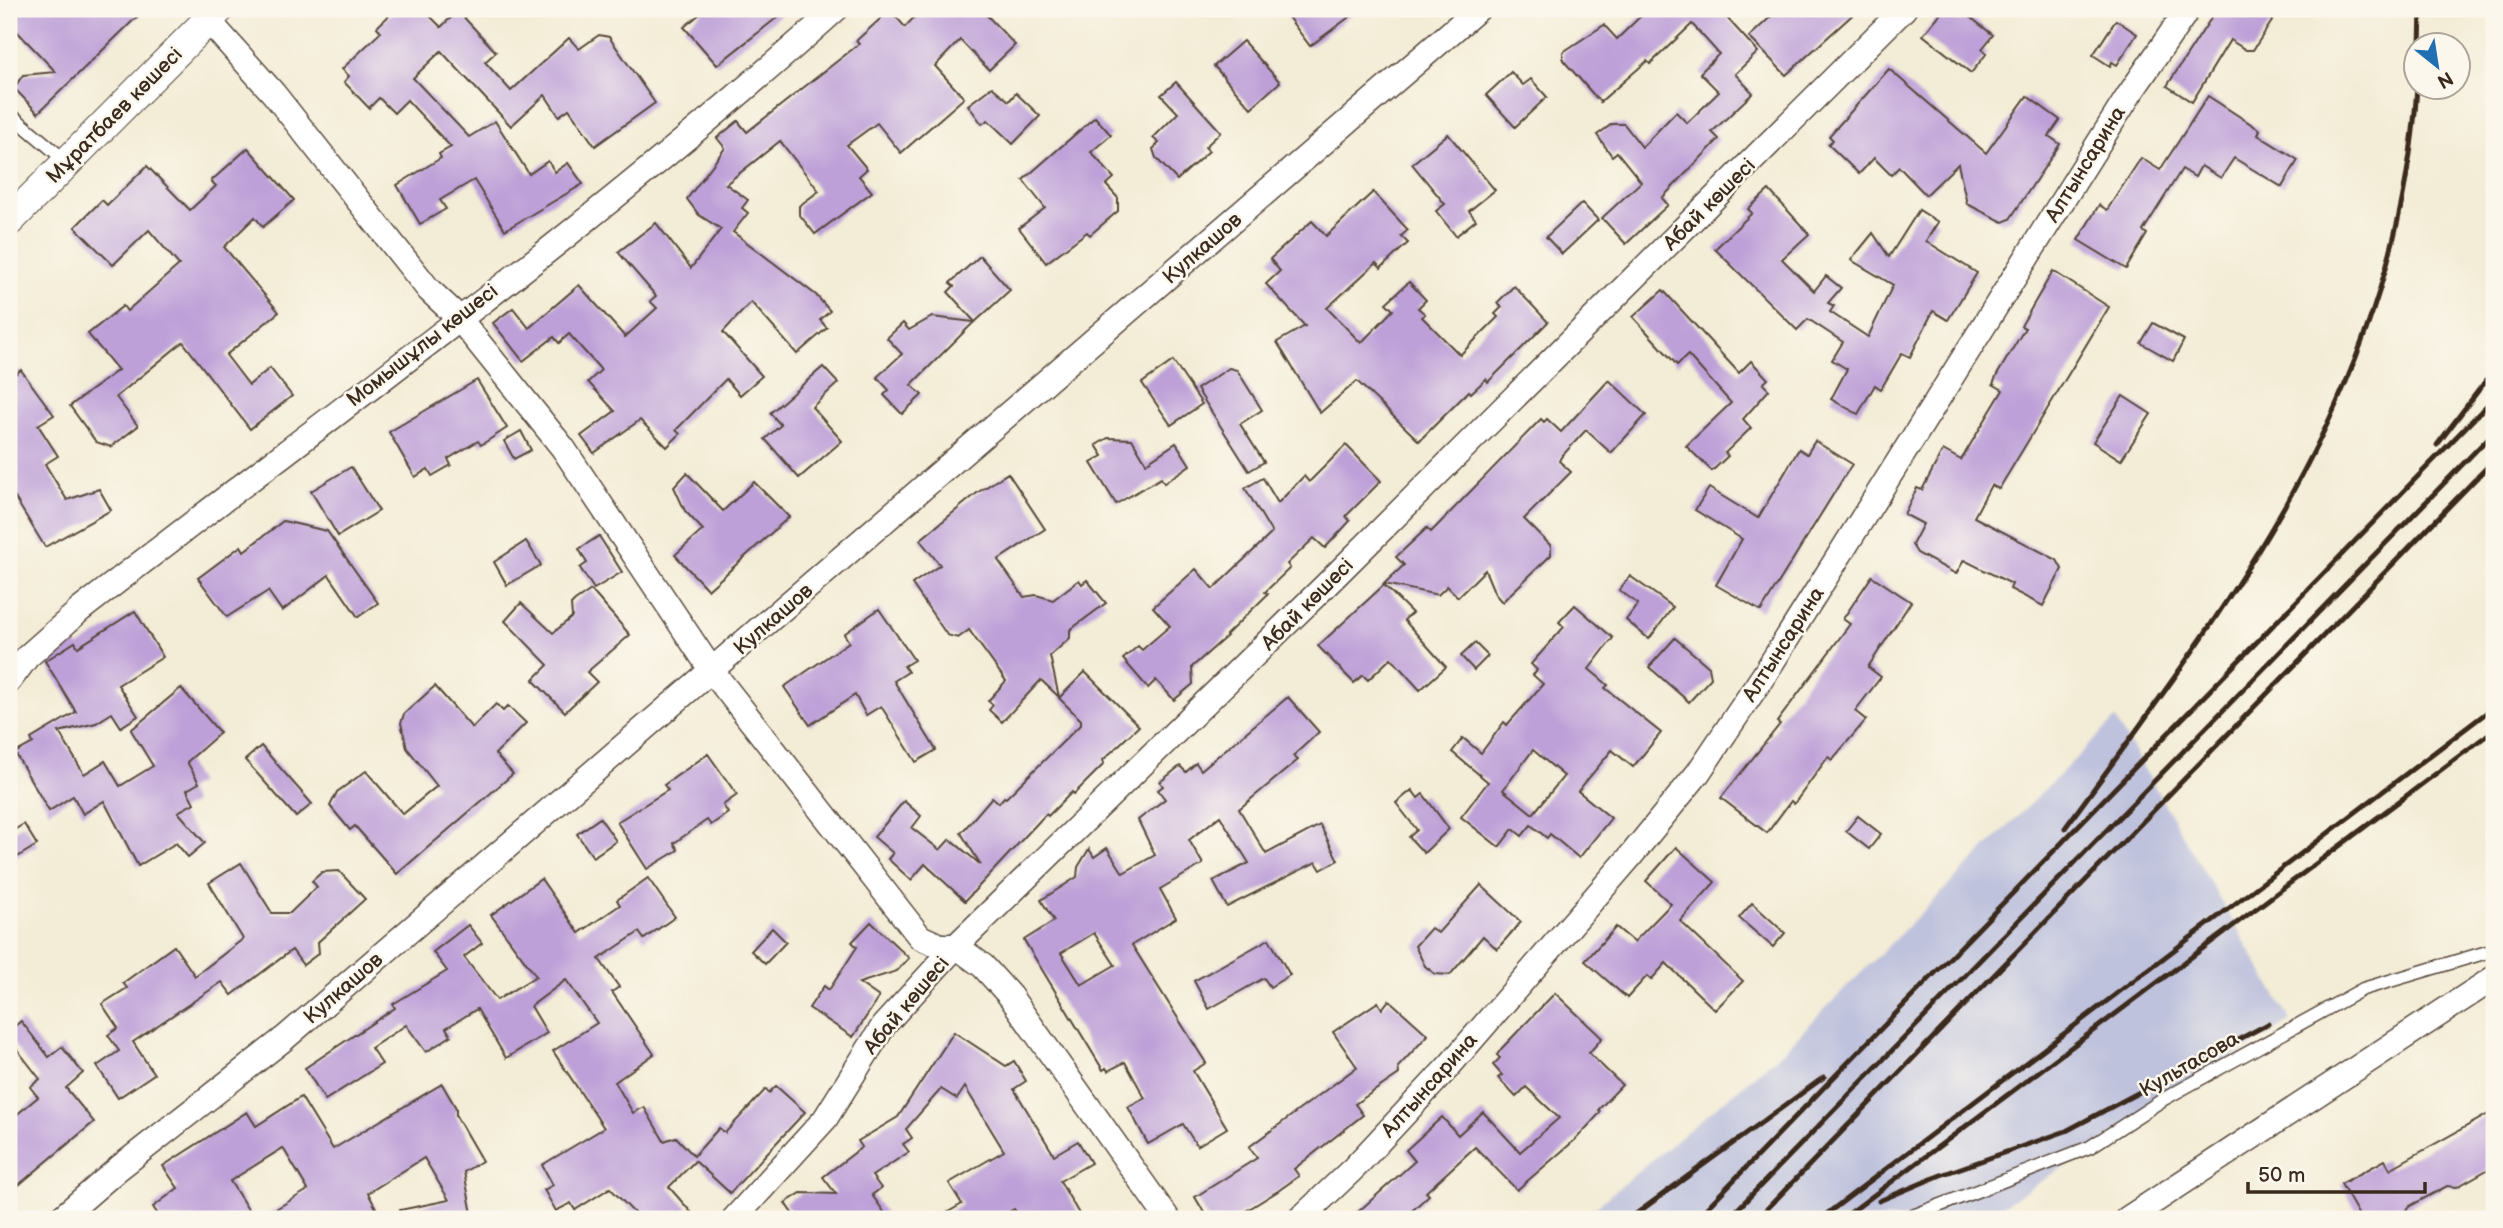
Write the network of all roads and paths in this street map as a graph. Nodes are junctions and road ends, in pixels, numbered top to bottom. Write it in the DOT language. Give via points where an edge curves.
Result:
graph roads {
  1 [pos="836,9"];
  2 [pos="1478,9"];
  3 [pos="1904,9"];
  4 [pos="2188,9"];
  5 [pos="214,14"];
  6 [pos="9,113"];
  7 [pos="67,162"];
  8 [pos="9,221"];
  9 [pos="458,317"];
  10 [pos="712,671"];
  11 [pos="9,681"];
  12 [pos="956,946"];
  13 [pos="2494,950"];
  14 [pos="2494,978"];
  15 [pos="60,1219"];
  16 [pos="734,1219"];
  17 [pos="1168,1219"];
  18 [pos="1300,1219"];
  19 [pos="1905,1219"];
  20 [pos="2127,1219"];
  1 -- 9 [label="street, Момышұлы көшесі" via="745,90"];
  2 -- 10 [label="street, Кулкашов"];
  3 -- 12 [label="street, Абай көшесі" via="1334,578"];
  4 -- 18 [label="street, Алтынсарина" via="1698,773 1449,1066"];
  5 -- 7 [label="street, Мұратбаев көшесі"];
  5 -- 9 [label="street" via="429,290"];
  6 -- 7 [label="lane"];
  7 -- 8 [label="street, Мұратбаев көшесі"];
  9 -- 10 [label="street" via="563,448"];
  9 -- 11 [label="street, Момышұлы көшесі" via="80,610 27,657"];
  10 -- 12 [label="street" via="920,937 940,946"];
  10 -- 15 [label="street, Кулкашов" via="285,1038"];
  12 -- 16 [label="street, Абай көшесі" via="884,1024 825,1119"];
  12 -- 17 [label="street" via="1010,996"];
  13 -- 19 [label="lane, Культасова" via="2363,989 2164,1099 2090,1147"];
  14 -- 20 [label="street"];
}
